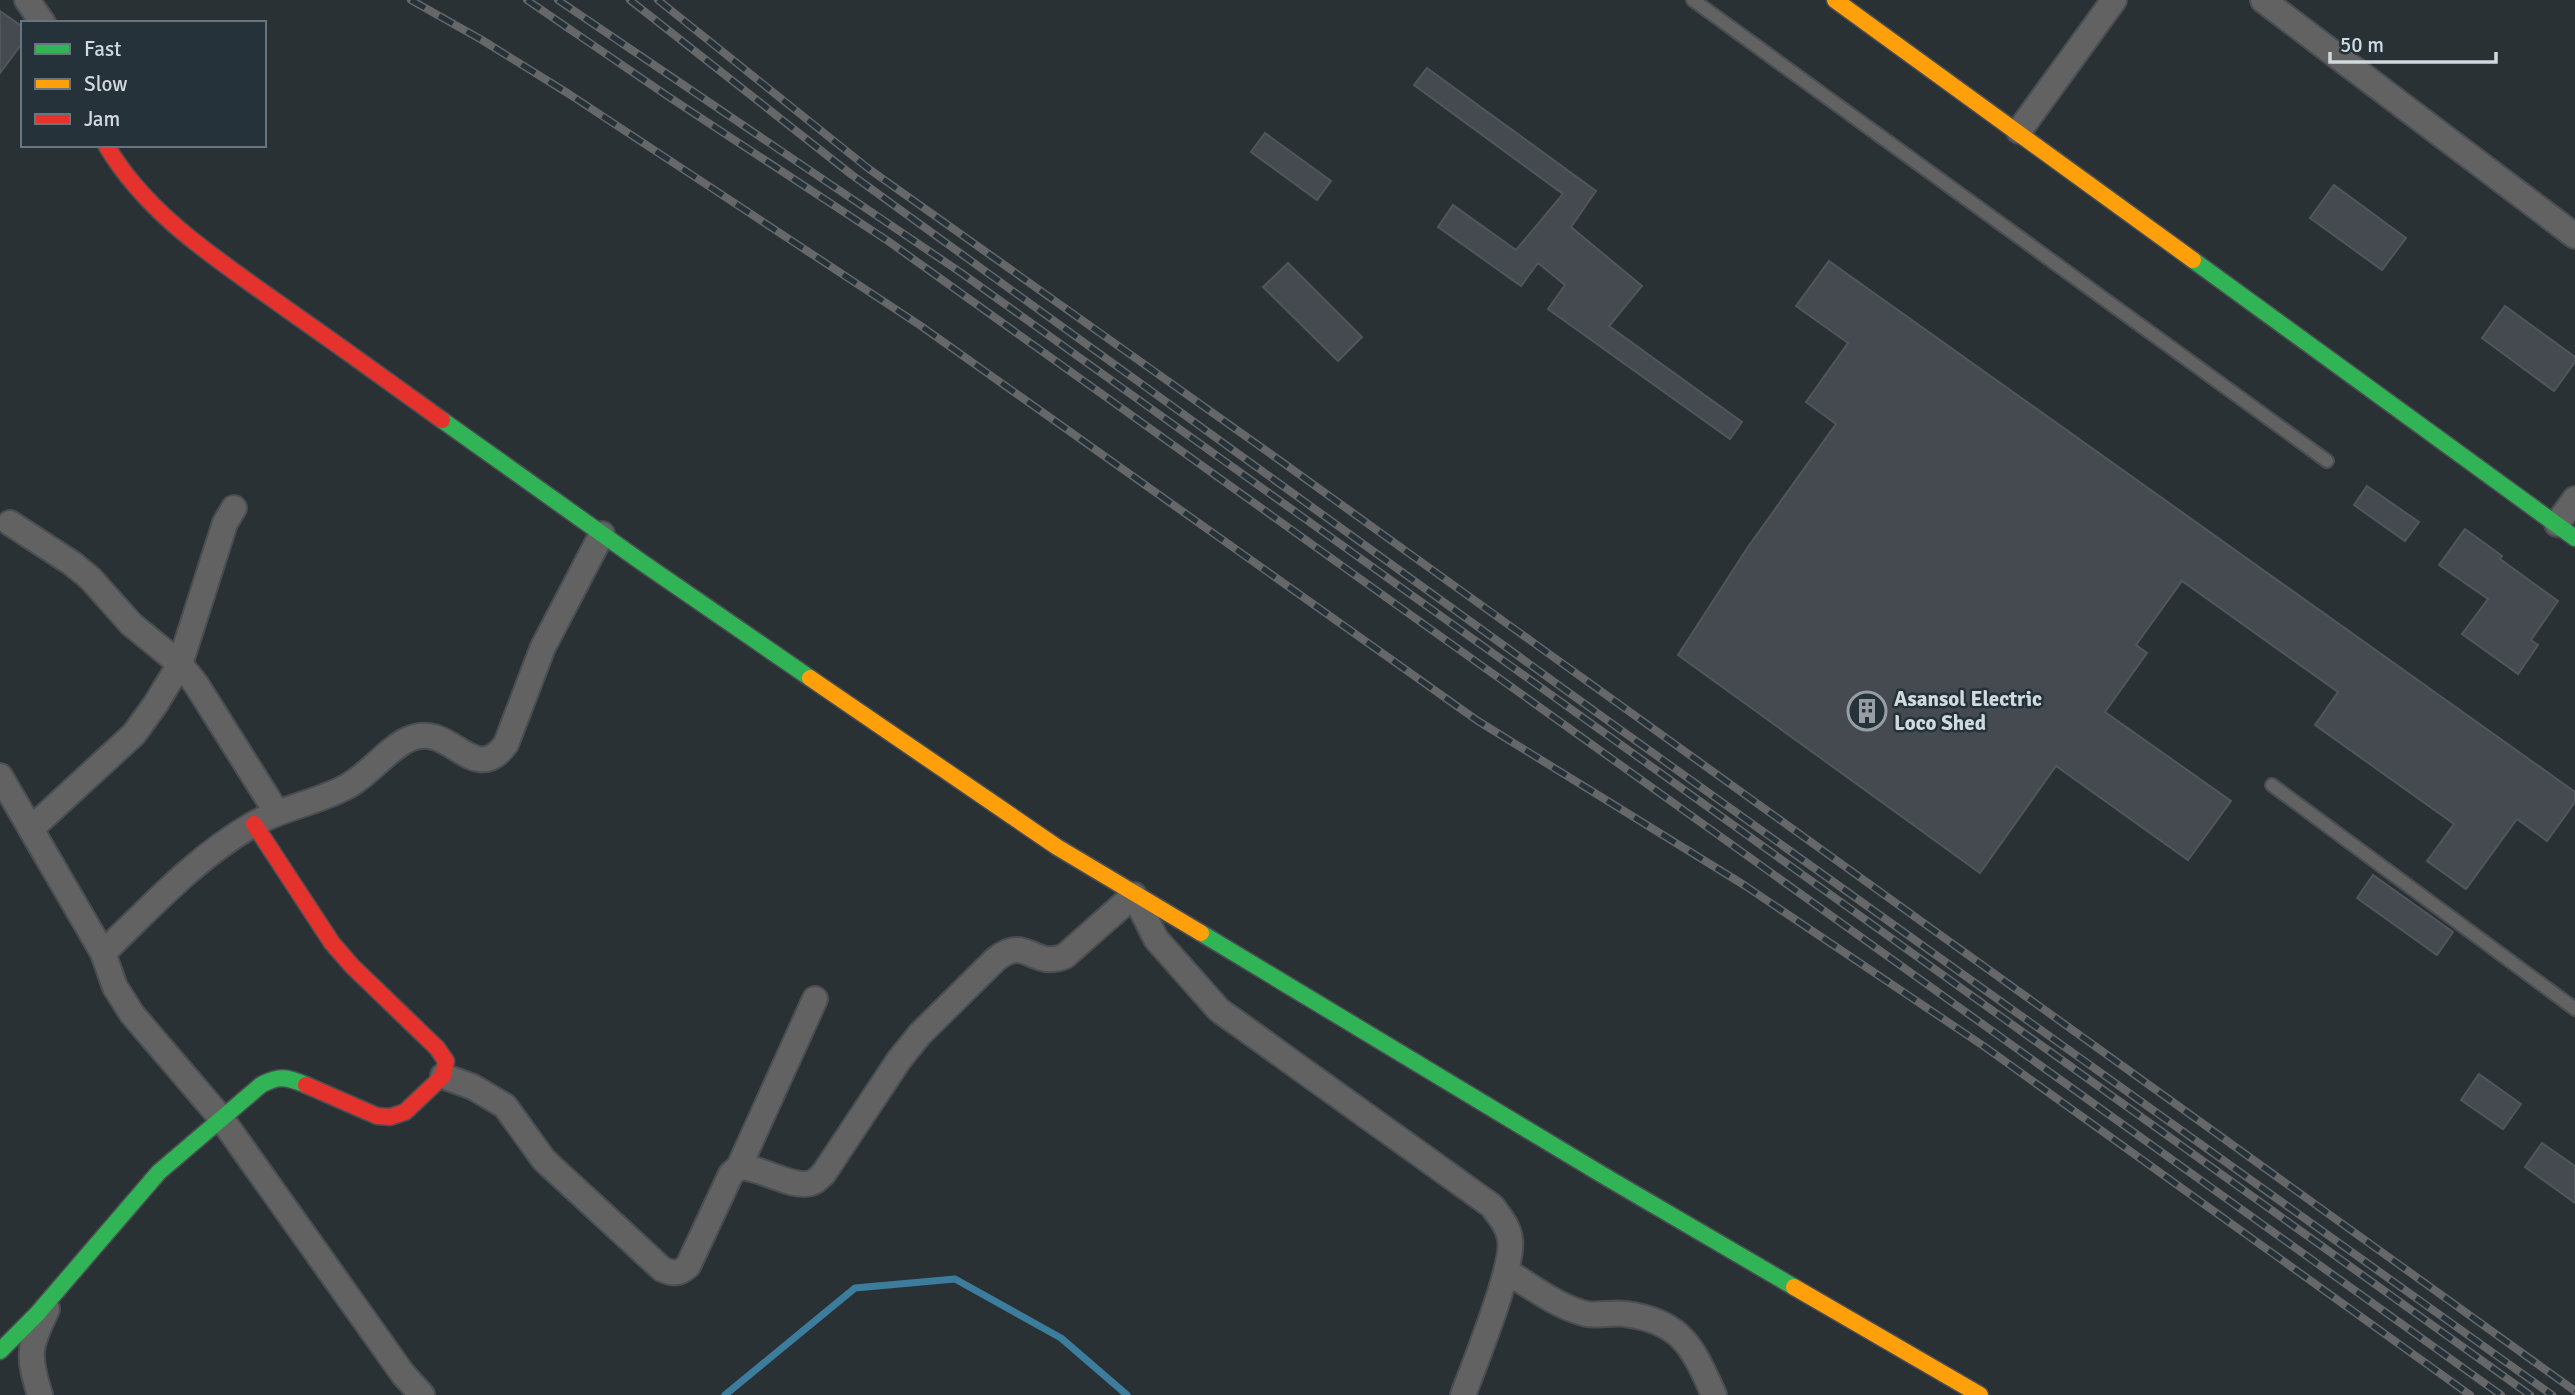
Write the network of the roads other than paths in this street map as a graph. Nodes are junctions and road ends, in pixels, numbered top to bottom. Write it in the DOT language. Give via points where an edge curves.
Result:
graph roads {
  1 [pos="27,0"];
  2 [pos="1693,0"];
  3 [pos="1835,0"];
  4 [pos="2114,0"];
  5 [pos="2263,0"];
  6 [pos="42,21"];
  7 [pos="2019,131"];
  8 [pos="107,147"];
  9 [pos="2575,236"];
  10 [pos="2327,461"];
  11 [pos="2575,499"];
  12 [pos="234,508"];
  13 [pos="10,523"];
  14 [pos="2566,531"];
  15 [pos="602,534"];
  16 [pos="180,664"];
  17 [pos="0,776"];
  18 [pos="2272,785"];
  19 [pos="277,814"];
  20 [pos="254,824"];
  21 [pos="32,828"];
  22 [pos="1135,895"];
  23 [pos="103,953"];
  24 [pos="815,999"];
  25 [pos="2575,1009"];
  26 [pos="443,1076"];
  27 [pos="221,1118"];
  28 [pos="739,1167"];
  29 [pos="1506,1271"];
  30 [pos="54,1295"];
  31 [pos="0,1351"];
  32 [pos="40,1395"];
  33 [pos="422,1395"];
  34 [pos="1463,1395"];
  35 [pos="1714,1395"];
  36 [pos="1980,1395"];
  1 -- 6 [label="street"];
  2 -- 10 [label="lane"];
  3 -- 7 [label="street"];
  4 -- 7 [label="street"];
  5 -- 9 [label="street"];
  7 -- 14 [label="street"];
  8 -- 15 [label="street" via="153,205 215,258"];
  11 -- 14 [label="street"];
  12 -- 16 [label="street" via="225,523"];
  13 -- 16 [label="street" via="73,564 131,624"];
  15 -- 19 [label="street" via="543,647 498,755 484,761 442,738 424,734 407,740 346,787"];
  15 -- 22 [label="street" via="1057,847"];
  16 -- 19 [label="street"];
  16 -- 21 [label="street" via="134,734"];
  17 -- 21 [label="street"];
  18 -- 25 [label="lane"];
  19 -- 20 [label="street"];
  20 -- 23 [label="street" via="191,869"];
  20 -- 26 [label="street" via="332,943 437,1048 446,1061"];
  21 -- 23 [label="street"];
  22 -- 28 [label="street" via="1065,956 1040,959 1019,948 996,958 920,1034 813,1183 799,1184 752,1167"];
  22 -- 29 [label="street" via="1156,939 1224,1015 1492,1206 1506,1225 1511,1242"];
  22 -- 36 [label="street"];
  23 -- 27 [label="street" via="115,987 132,1014"];
  24 -- 28 [label="street"];
  26 -- 27 [label="street" via="405,1112 390,1117 377,1116 292,1079 275,1077"];
  26 -- 28 [label="street" via="483,1091 505,1106 544,1160 662,1269 672,1273 688,1266 731,1174"];
  27 -- 30 [label="street" via="159,1172"];
  27 -- 33 [label="street"];
  29 -- 34 [label="street"];
  29 -- 35 [label="street" via="1588,1314 1624,1313 1659,1322 1682,1336 1695,1353"];
  30 -- 31 [label="street"];
  30 -- 32 [label="street" via="30,1350"];
}
